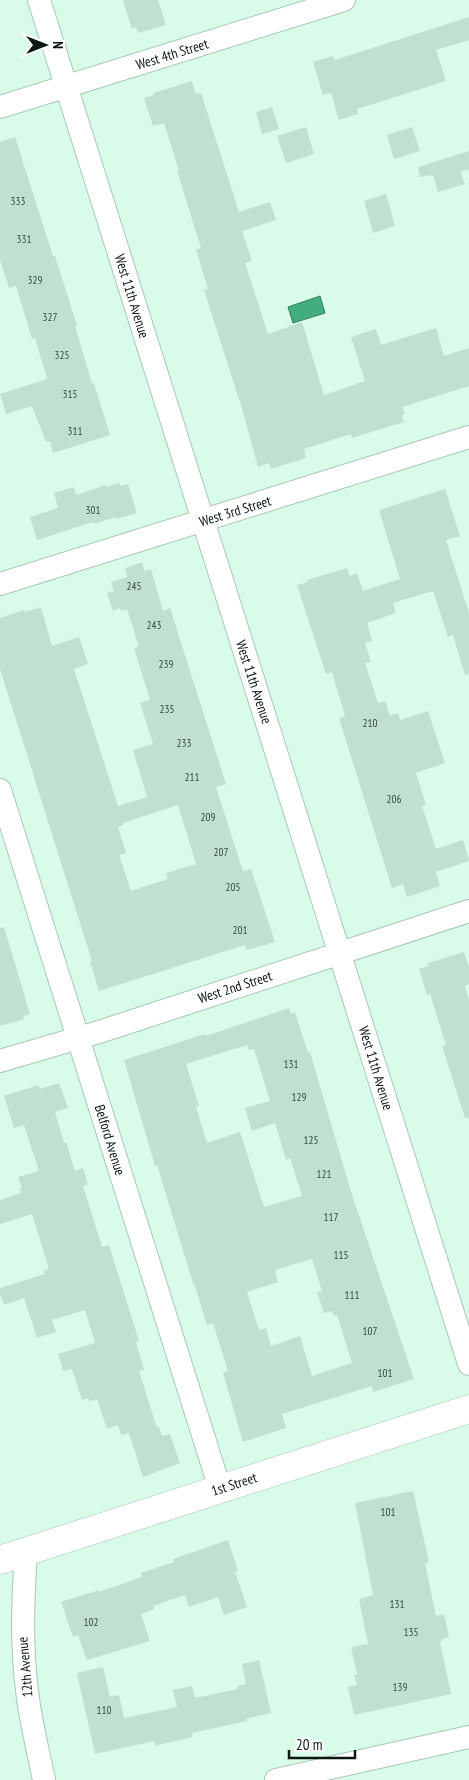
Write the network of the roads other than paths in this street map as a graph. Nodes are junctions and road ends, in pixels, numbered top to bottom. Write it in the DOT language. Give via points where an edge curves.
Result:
graph roads {
  1 [pos="39,0"];
  2 [pos="344,0"];
  3 [pos="66,86"];
  4 [pos="0,107"];
  5 [pos="469,438"];
  6 [pos="203,522"];
  7 [pos="0,584"];
  8 [pos="0,790"];
  9 [pos="469,911"];
  10 [pos="339,953"];
  11 [pos="78,1038"];
  12 [pos="0,1061"];
  13 [pos="469,1364"];
  14 [pos="469,1409"];
  15 [pos="220,1489"];
  16 [pos="26,1552"];
  17 [pos="0,1560"];
  18 [pos="469,1738"];
  19 [pos="44,1780"];
  20 [pos="276,1780"];
  1 -- 3 [label="street, West 11th Avenue"];
  2 -- 3 [label="street, West 4th Street"];
  3 -- 4 [label="street, West 4th Street"];
  3 -- 6 [label="street, West 11th Avenue"];
  5 -- 6 [label="street, West 3rd Street"];
  6 -- 7 [label="street, West 3rd Street"];
  6 -- 10 [label="street, West 11th Avenue"];
  8 -- 11 [label="street, Belford Avenue"];
  9 -- 10 [label="street, West 2nd Street"];
  10 -- 11 [label="street, West 2nd Street"];
  10 -- 13 [label="street, West 11th Avenue"];
  11 -- 12 [label="street, West 2nd Street"];
  11 -- 15 [label="street, Belford Avenue"];
  14 -- 15 [label="street, 1st Street"];
  15 -- 16 [label="street, 1st Street"];
  16 -- 17 [label="street, 1st Street"];
  16 -- 19 [label="street, 12th Avenue" via="22,1604 24,1662"];
  18 -- 20 [label="street"];
}
